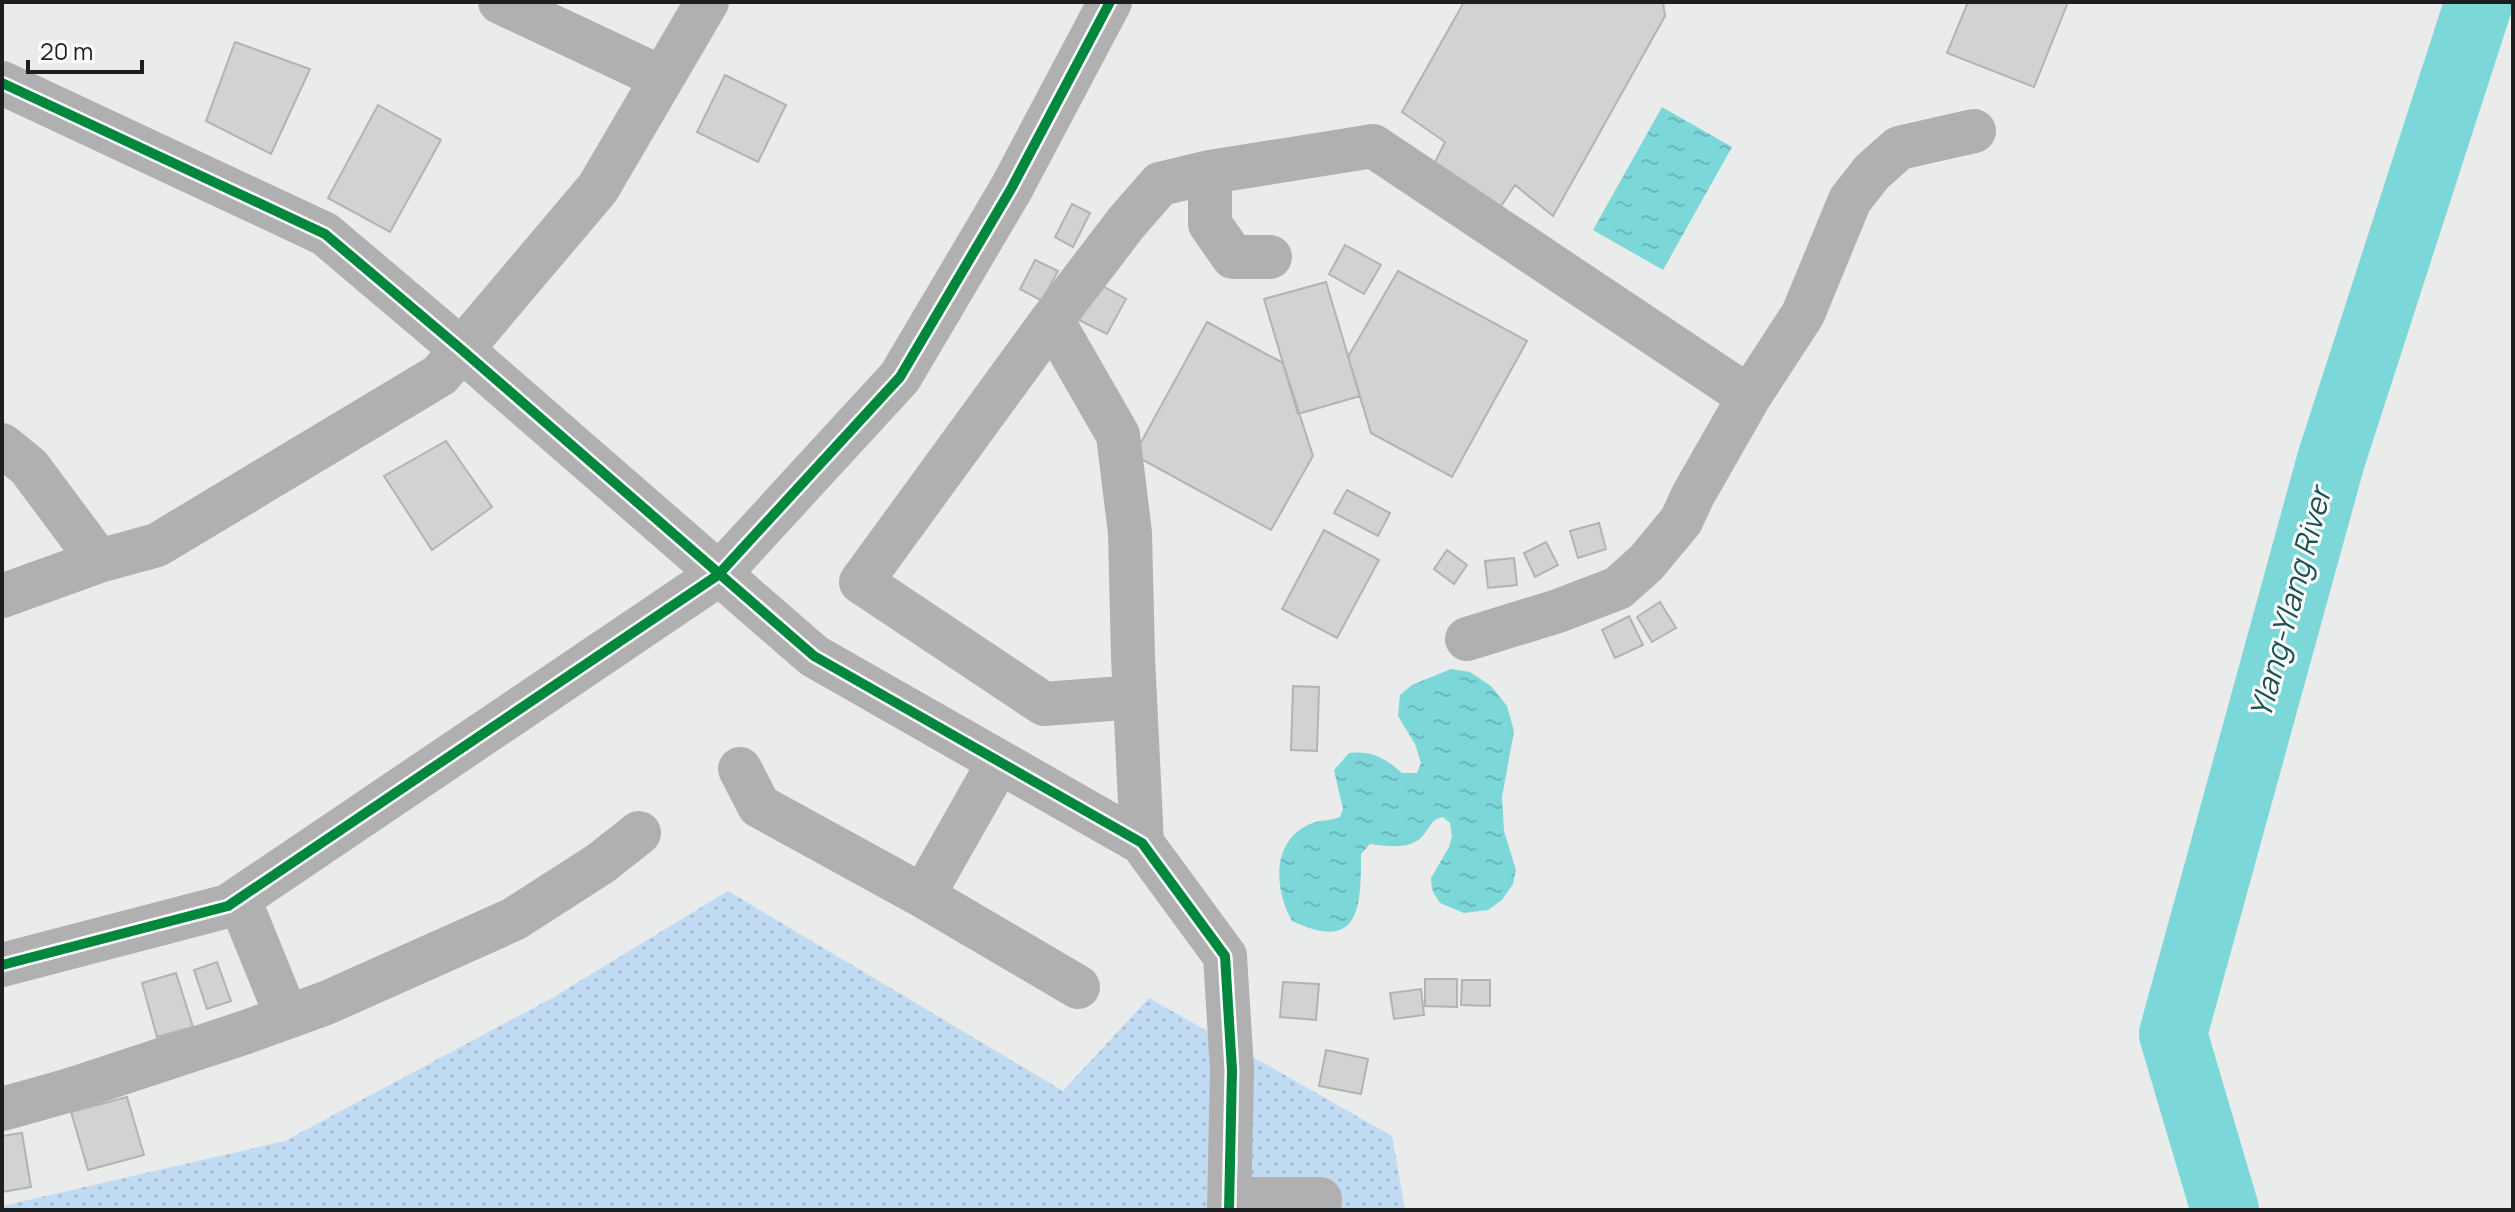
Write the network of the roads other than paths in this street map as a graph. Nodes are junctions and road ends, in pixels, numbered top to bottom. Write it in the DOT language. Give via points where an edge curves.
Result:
graph roads {
  1 [pos="500,2"];
  2 [pos="707,2"];
  3 [pos="1110,2"];
  4 [pos="662,78"];
  5 [pos="2,83"];
  6 [pos="1974,131"];
  7 [pos="1210,172"];
  8 [pos="1270,257"];
  9 [pos="1052,320"];
  10 [pos="462,350"];
  11 [pos="1749,397"];
  12 [pos="2,445"];
  13 [pos="99,561"];
  14 [pos="718,575"];
  15 [pos="2,596"];
  16 [pos="1467,639"];
  17 [pos="1135,697"];
  18 [pos="999,762"];
  19 [pos="740,769"];
  20 [pos="639,833"];
  21 [pos="1142,843"];
  22 [pos="923,896"];
  23 [pos="239,899"];
  24 [pos="2,965"];
  25 [pos="1078,987"];
  26 [pos="287,1017"];
  27 [pos="2,1109"];
  28 [pos="1230,1205"];
  29 [pos="1319,1210"];
  1 -- 4 [label="street"];
  2 -- 4 [label="street"];
  3 -- 14 [label="street" via="1011,189 900,377"];
  4 -- 10 [label="street" via="598,188"];
  5 -- 10 [label="street" via="325,234"];
  6 -- 11 [label="street" via="1899,148 1872,172 1850,200 1803,314"];
  7 -- 8 [label="street" via="1210,224 1233,257"];
  7 -- 9 [label="street" via="1160,184"];
  7 -- 11 [label="street" via="1373,146"];
  9 -- 17 [label="street" via="1118,435 1130,533"];
  9 -- 17 [label="street" via="861,582 1044,704"];
  10 -- 13 [label="street" via="440,375 157,545"];
  10 -- 14 [label="street"];
  11 -- 16 [label="street" via="1681,521 1618,588"];
  12 -- 13 [label="street" via="29,467"];
  13 -- 15 [label="street"];
  14 -- 18 [label="street" via="814,656"];
  14 -- 23 [label="street"];
  17 -- 21 [label="street"];
  18 -- 21 [label="street"];
  18 -- 22 [label="street"];
  19 -- 22 [label="street" via="759,806"];
  20 -- 26 [label="street" via="514,919"];
  21 -- 28 [label="street" via="1225,956 1232,1070"];
  22 -- 25 [label="street"];
  23 -- 24 [label="street"];
  23 -- 26 [label="street"];
  26 -- 27 [label="street"];
  28 -- 29 [label="street" via="1320,1199"];
}
